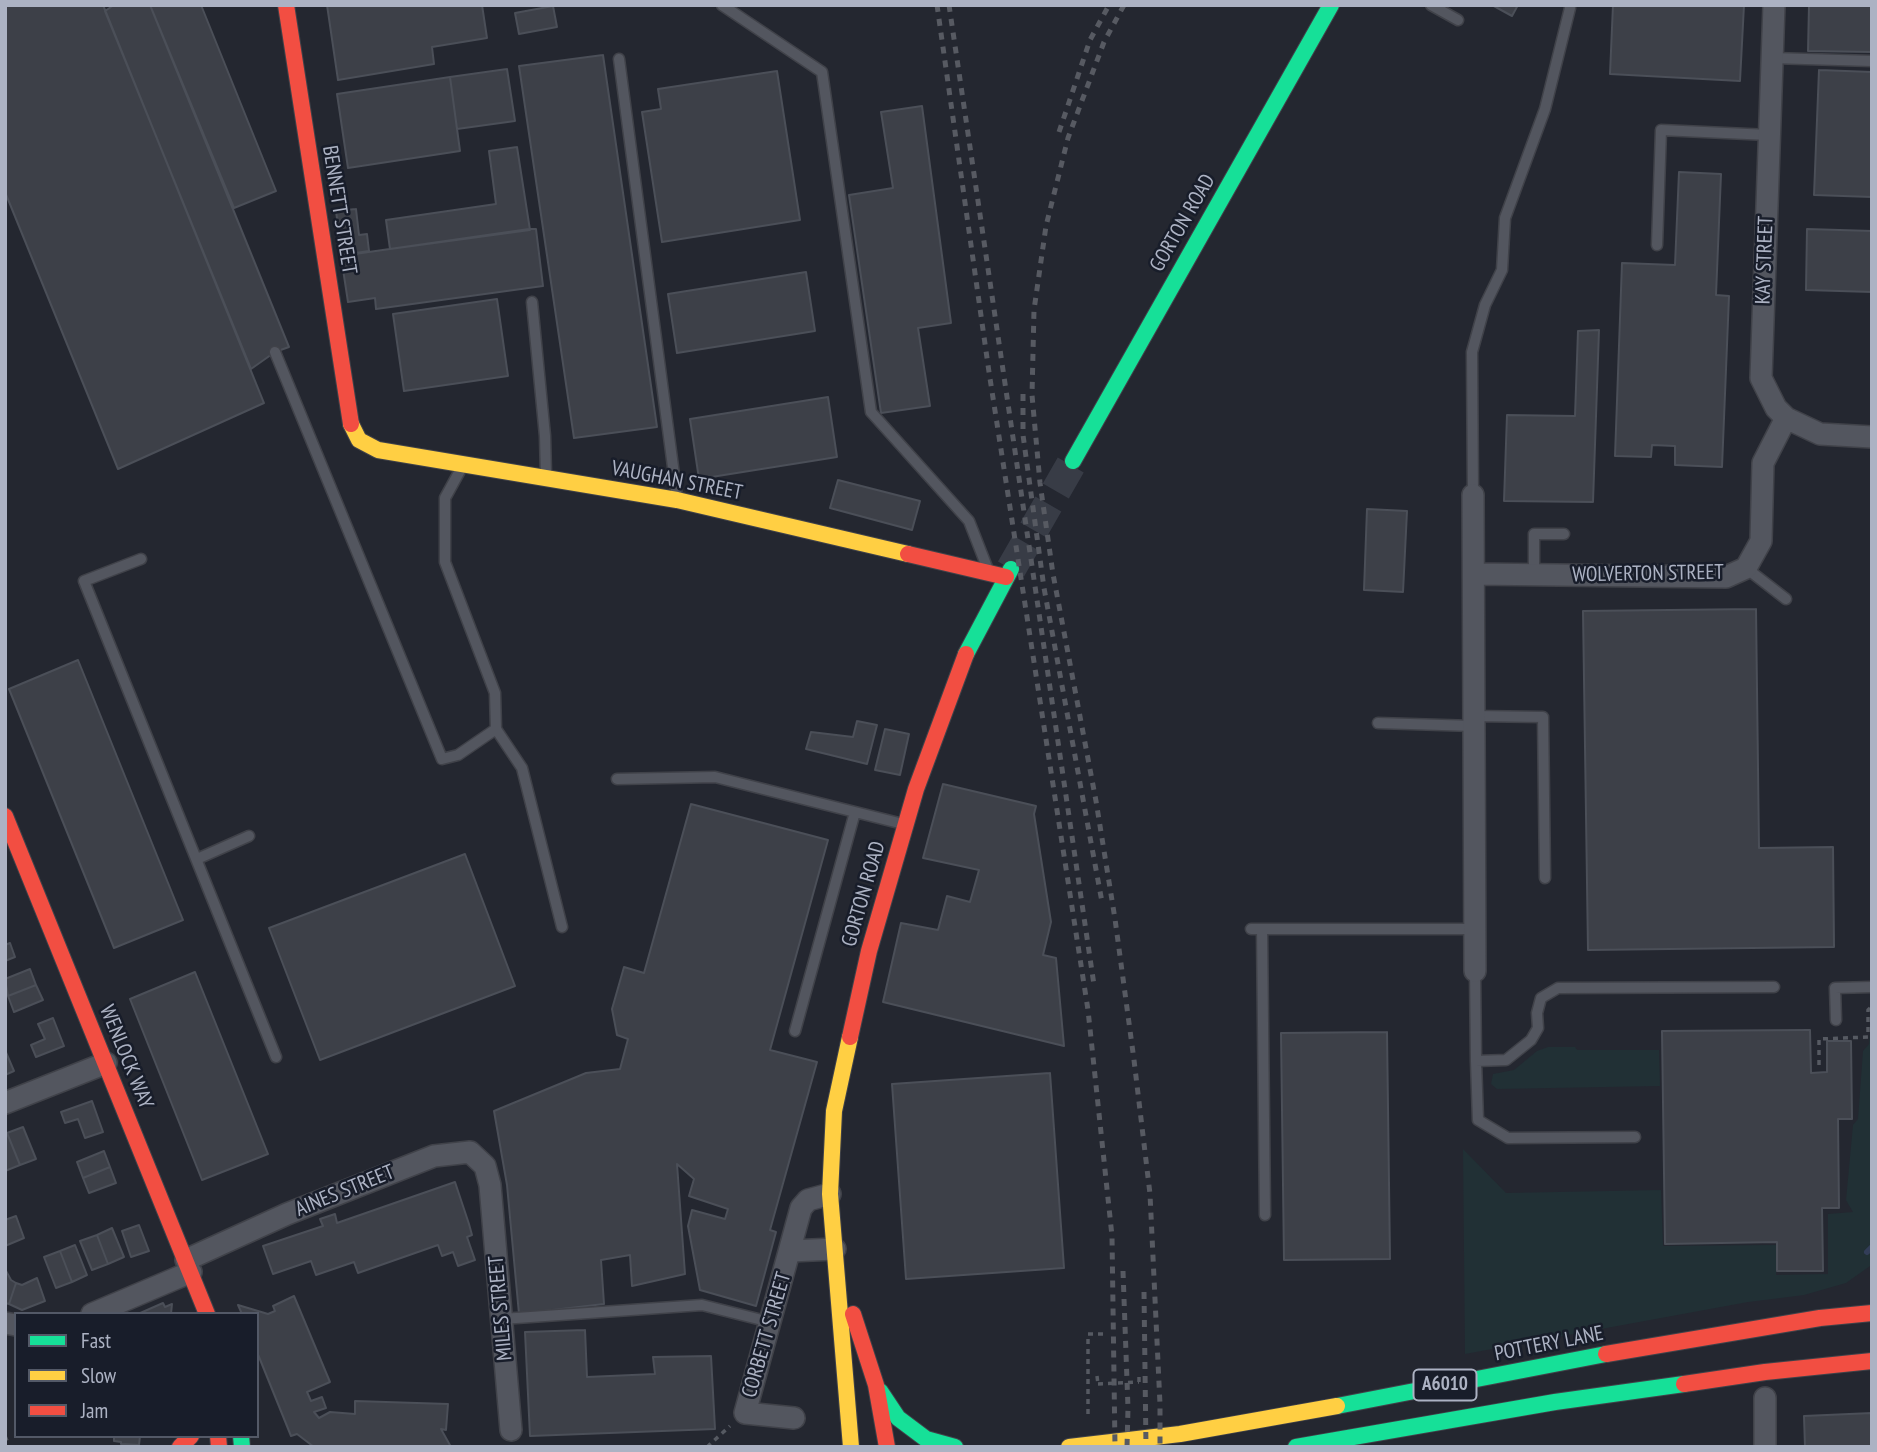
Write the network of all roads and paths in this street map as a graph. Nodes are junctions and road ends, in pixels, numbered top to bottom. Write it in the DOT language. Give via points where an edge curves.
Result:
graph roads {
  1 [pos="286,5"];
  2 [pos="722,5"];
  3 [pos="1331,5"];
  4 [pos="1431,5"];
  5 [pos="1774,5"];
  6 [pos="1570,8"];
  7 [pos="1458,20"];
  8 [pos="1772,58"];
  9 [pos="619,59"];
  10 [pos="1872,61"];
  11 [pos="1769,135"];
  12 [pos="1657,245"];
  13 [pos="532,302"];
  14 [pos="275,352"];
  15 [pos="1786,418"];
  16 [pos="350,421"];
  17 [pos="1872,437"];
  18 [pos="1073,461"];
  19 [pos="464,464"];
  20 [pos="546,478"];
  21 [pos="1473,495"];
  22 [pos="677,500"];
  23 [pos="1564,534"];
  24 [pos="141,559"];
  25 [pos="1746,568"];
  26 [pos="989,573"];
  27 [pos="1009,573"];
  28 [pos="1474,574"];
  29 [pos="1534,574"];
  30 [pos="1786,599"];
  31 [pos="1474,721"];
  32 [pos="1378,723"];
  33 [pos="496,729"];
  34 [pos="617,779"];
  35 [pos="855,812"];
  36 [pos="5,816"];
  37 [pos="906,824"];
  38 [pos="250,836"];
  39 [pos="197,859"];
  40 [pos="1545,878"];
  41 [pos="562,927"];
  42 [pos="1475,929"];
  43 [pos="1475,971"];
  44 [pos="1774,987"];
  45 [pos="1872,987"];
  46 [pos="1872,1006"];
  47 [pos="1836,1020"];
  48 [pos="795,1031"];
  49 [pos="276,1057"];
  50 [pos="1476,1061"];
  51 [pos="106,1063"];
  52 [pos="1819,1065"];
  53 [pos="5,1103"];
  54 [pos="1635,1137"];
  55 [pos="490,1185"];
  56 [pos="830,1194"];
  57 [pos="1265,1215"];
  58 [pos="835,1249"];
  59 [pos="790,1251"];
  60 [pos="188,1266"];
  61 [pos="1858,1298"];
  62 [pos="96,1312"];
  63 [pos="205,1312"];
  64 [pos="1872,1313"];
  65 [pos="1820,1318"];
  66 [pos="502,1319"];
  67 [pos="770,1322"];
  68 [pos="1104,1334"];
  69 [pos="1872,1361"];
  70 [pos="1828,1365"];
  71 [pos="1139,1375"];
  72 [pos="1584,1375"];
  73 [pos="1097,1376"];
  74 [pos="1872,1378"];
  75 [pos="876,1385"];
  76 [pos="1386,1397"];
  77 [pos="1765,1398"];
  78 [pos="745,1413"];
  79 [pos="1088,1417"];
  80 [pos="794,1418"];
  81 [pos="511,1430"];
  82 [pos="5,1436"];
  83 [pos="1765,1438"];
  84 [pos="1350,1442"];
  85 [pos="8,1443"];
  86 [pos="707,1447"];
  87 [pos="851,1447"];
  88 [pos="887,1447"];
  89 [pos="955,1447"];
  90 [pos="1069,1447"];
  91 [pos="1296,1447"];
  1 -- 16 [label="main road, BENNETT STREET"];
  2 -- 26 [label="lane" via="822,72 871,412 969,521"];
  3 -- 18 [label="main road, GORTON ROAD"];
  4 -- 7 [label="lane"];
  5 -- 8 [label="street, KAY STREET"];
  6 -- 21 [label="lane" via="1545,109 1505,218 1502,270 1485,305 1472,352"];
  8 -- 10 [label="lane"];
  8 -- 11 [label="street, KAY STREET"];
  9 -- 22 [label="lane"];
  11 -- 12 [label="lane" via="1661,130"];
  11 -- 15 [label="street, KAY STREET" via="1761,378"];
  13 -- 20 [label="lane"];
  14 -- 33 [label="lane" via="442,759 458,755"];
  15 -- 17 [label="street" via="1820,434"];
  15 -- 25 [label="street, WOLVERTON STREET" via="1763,463 1762,541"];
  16 -- 19 [label="main road, VAUGHAN STREET" via="359,440 378,450"];
  19 -- 20 [label="main road, VAUGHAN STREET"];
  19 -- 33 [label="lane" via="445,498 445,562 495,693"];
  20 -- 22 [label="main road, VAUGHAN STREET"];
  21 -- 28 [label="street"];
  22 -- 26 [label="main road, VAUGHAN STREET"];
  23 -- 29 [label="lane" via="1534,534"];
  24 -- 39 [label="lane" via="84,581"];
  25 -- 29 [label="street, WOLVERTON STREET" via="1726,577"];
  25 -- 30 [label="lane"];
  26 -- 27 [label="main road, VAUGHAN STREET"];
  27 -- 37 [label="main road, GORTON ROAD" via="961,663"];
  28 -- 29 [label="street, WOLVERTON STREET"];
  28 -- 31 [label="street"];
  31 -- 32 [label="lane"];
  31 -- 40 [label="lane" via="1543,717"];
  31 -- 42 [label="street"];
  33 -- 41 [label="lane" via="522,768"];
  34 -- 35 [label="lane" via="715,777"];
  35 -- 37 [label="lane"];
  35 -- 48 [label="lane"];
  36 -- 51 [label="main road, WENLOCK WAY"];
  37 -- 56 [label="main road, GORTON ROAD" via="869,951 834,1111"];
  38 -- 39 [label="lane"];
  39 -- 49 [label="lane"];
  42 -- 43 [label="street"];
  42 -- 57 [label="lane" via="1257,929"];
  43 -- 50 [label="lane"];
  44 -- 50 [label="lane" via="1558,988 1541,998 1538,1028 1531,1040 1506,1060"];
  45 -- 47 [label="lane" via="1835,988"];
  46 -- 52 [label="path" via="1868,1037 1819,1039"];
  50 -- 54 [label="lane" via="1478,1120 1508,1138"];
  51 -- 53 [label="street"];
  51 -- 60 [label="main road, WENLOCK WAY"];
  55 -- 60 [label="street, AINES STREET" via="485,1166 470,1152 433,1156 286,1214"];
  55 -- 66 [label="street, MILES STREET"];
  56 -- 58 [label="main road, GORTON ROAD"];
  56 -- 59 [label="street, CORBETT STREET" via="808,1200 802,1208"];
  58 -- 59 [label="street, CORBETT STREET"];
  58 -- 75 [label="main road, GORTON ROAD"];
  58 -- 87 [label="main road, GORTON ROAD"];
  59 -- 67 [label="street, CORBETT STREET"];
  60 -- 62 [label="street, AINES STREET"];
  60 -- 63 [label="main road, WENLOCK WAY"];
  61 -- 65 [label="main road"];
  64 -- 65 [label="main road, POTTERY LANE / A6010"];
  65 -- 76 [label="main road, POTTERY LANE / A6010"];
  66 -- 67 [label="lane" via="702,1305"];
  66 -- 81 [label="street, MILES STREET"];
  67 -- 78 [label="street, CORBETT STREET"];
  68 -- 79 [label="path" via="1088,1334"];
  69 -- 70 [label="main road, A6010"];
  70 -- 74 [label="main road"];
  70 -- 84 [label="main road, A6010" via="1555,1402"];
  71 -- 73 [label="path, bridge" via="1139,1382 1098,1384"];
  72 -- 76 [label="main road"];
  75 -- 88 [label="main road, GORTON ROAD"];
  75 -- 89 [label="main road" via="898,1418 926,1439"];
  76 -- 90 [label="main road, POTTERY LANE / A6010" via="1180,1434"];
  77 -- 83 [label="street"];
  78 -- 80 [label="street, CORBETT STREET"];
  78 -- 86 [label="path"];
  82 -- 85 [label="path"];
  84 -- 91 [label="main road, A6010"];
}
